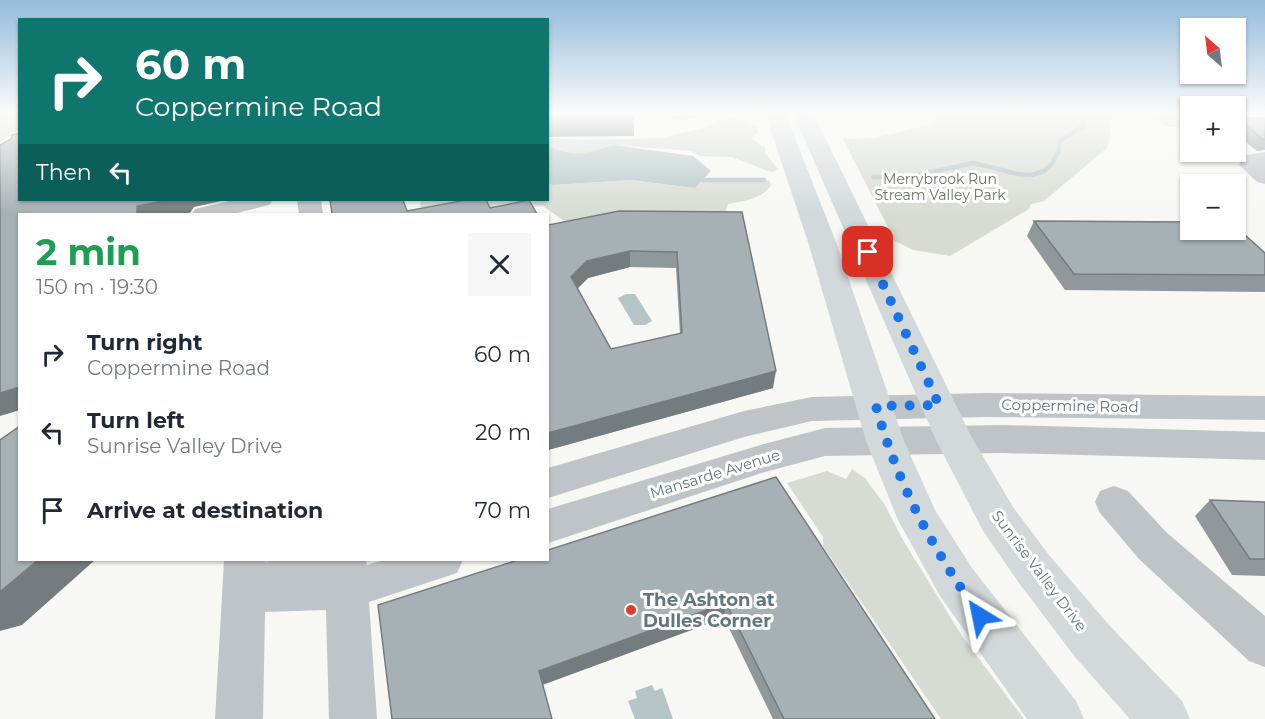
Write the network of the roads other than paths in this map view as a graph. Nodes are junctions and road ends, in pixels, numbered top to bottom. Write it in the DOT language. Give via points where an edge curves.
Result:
graph roads {
  1 [pos="787,147"];
  2 [pos="819,147"];
  3 [pos="1265,159"];
  4 [pos="1265,177"];
  5 [pos="256,203"];
  6 [pos="209,213"];
  7 [pos="1265,408"];
  8 [pos="947,422"];
  9 [pos="881,424"];
  10 [pos="1265,446"];
  11 [pos="549,483"];
  12 [pos="1114,502"];
  13 [pos="549,526"];
  14 [pos="307,561"];
  15 [pos="436,561"];
  16 [pos="347,575"];
  17 [pos="244,576"];
  18 [pos="1246,614"];
  19 [pos="1265,645"];
  20 [pos="239,719"];
  21 [pos="353,719"];
  22 [pos="1058,719"];
  23 [pos="1164,719"];
  1 -- 9 [label="main road"];
  2 -- 8 [label="main road, Sunrise Valley Drive"];
  3 -- 4 [label="street" via="1254,160 1250,165"];
  5 -- 6 [label="street"];
  7 -- 8 [label="street, Coppermine Road"];
  8 -- 9 [label="street, Coppermine Road"];
  8 -- 10 [label="street, Coppermine Road"];
  8 -- 23 [label="main road, Sunrise Valley Drive" via="998,519 1034,569 1092,641"];
  9 -- 11 [label="street" via="812,409 744,424"];
  9 -- 13 [label="street, Mansarde Avenue"];
  9 -- 22 [label="main road" via="919,520 956,582"];
  12 -- 18 [label="street" via="1153,546"];
  14 -- 17 [label="street"];
  15 -- 16 [label="street"];
  16 -- 17 [label="street"];
  16 -- 21 [label="street"];
  17 -- 20 [label="street"];
  18 -- 19 [label="street"];
}
